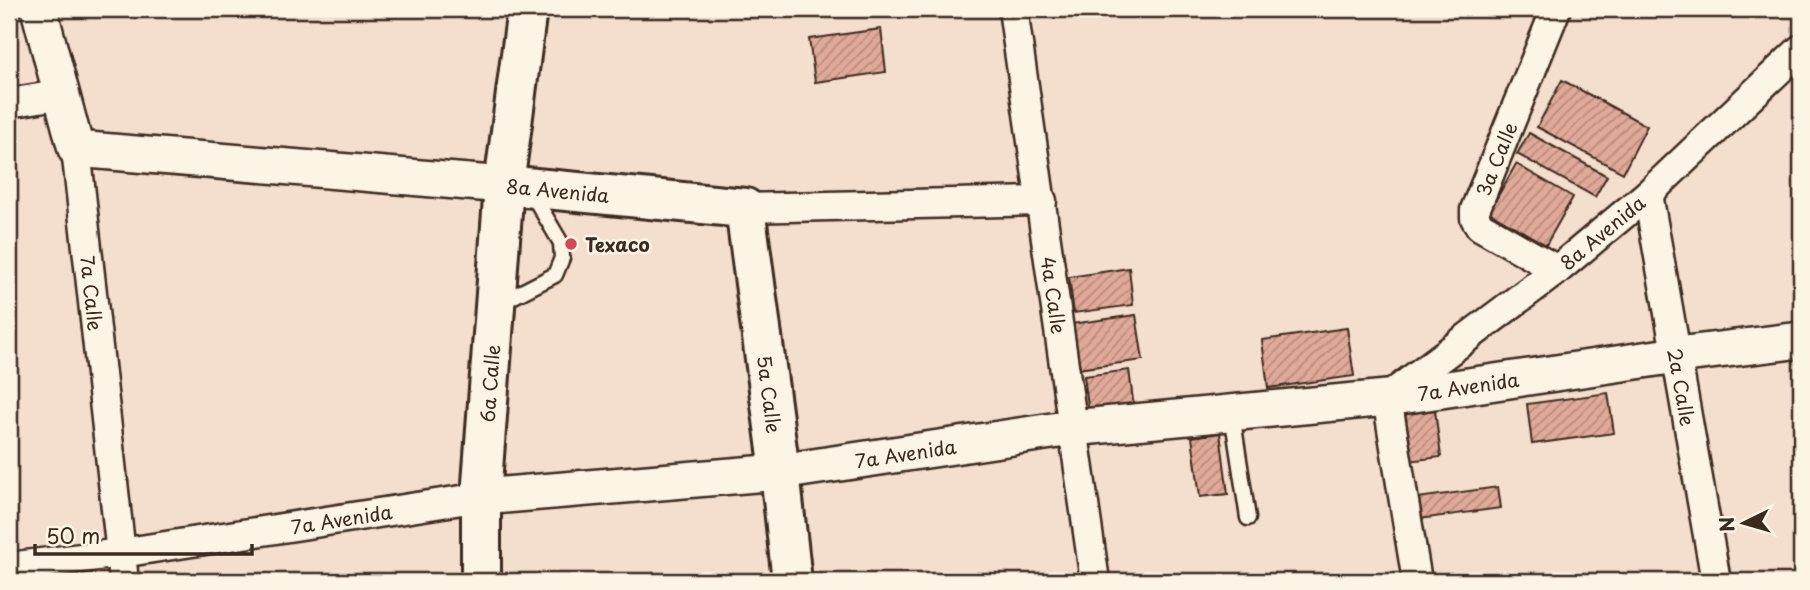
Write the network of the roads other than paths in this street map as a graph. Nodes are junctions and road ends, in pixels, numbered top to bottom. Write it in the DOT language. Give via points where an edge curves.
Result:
graph roads {
  1 [pos="40,9"];
  2 [pos="527,9"];
  3 [pos="1013,9"];
  4 [pos="1556,9"];
  5 [pos="1801,49"];
  6 [pos="63,94"];
  7 [pos="9,103"];
  8 [pos="76,149"];
  9 [pos="516,186"];
  10 [pos="1648,194"];
  11 [pos="1042,201"];
  12 [pos="745,208"];
  13 [pos="1557,270"];
  14 [pos="495,305"];
  15 [pos="1801,340"];
  16 [pos="1677,355"];
  17 [pos="1387,397"];
  18 [pos="1232,412"];
  19 [pos="1072,428"];
  20 [pos="780,472"];
  21 [pos="481,497"];
  22 [pos="1248,519"];
  23 [pos="121,553"];
  24 [pos="9,567"];
  25 [pos="124,581"];
  26 [pos="481,581"];
  27 [pos="792,581"];
  28 [pos="1095,581"];
  29 [pos="1417,581"];
  30 [pos="1716,581"];
  1 -- 6 [label="street, 7a Calle"];
  2 -- 9 [label="main road, 6a Calle"];
  3 -- 11 [label="street, 4a Calle"];
  4 -- 13 [label="street, 3a Calle" via="1475,218 1480,226"];
  5 -- 10 [label="street, 8a Avenida"];
  6 -- 7 [label="street"];
  6 -- 8 [label="street, 7a Calle"];
  8 -- 9 [label="street, 8a Avenida"];
  8 -- 23 [label="street, 7a Calle"];
  9 -- 12 [label="main road, 8a Avenida"];
  9 -- 14 [label="main road, 6a Calle"];
  9 -- 14 [label="lane" via="561,243 562,258 555,275"];
  10 -- 13 [label="street, 8a Avenida"];
  10 -- 16 [label="street, 2a Calle"];
  11 -- 12 [label="street, 8a Avenida"];
  11 -- 19 [label="street, 4a Calle"];
  12 -- 20 [label="main road, 5a Calle"];
  13 -- 17 [label="street, 8a Avenida"];
  14 -- 21 [label="main road, 6a Calle"];
  15 -- 16 [label="street, 7a Avenida"];
  16 -- 17 [label="street, 7a Avenida"];
  16 -- 30 [label="street, 2a Calle"];
  17 -- 18 [label="street, 7a Avenida"];
  17 -- 29 [label="street"];
  18 -- 19 [label="street, 7a Avenida"];
  18 -- 22 [label="lane"];
  19 -- 20 [label="street, 7a Avenida"];
  19 -- 28 [label="street, 4a Calle"];
  20 -- 21 [label="street, 7a Avenida"];
  20 -- 27 [label="main road, 5a Calle"];
  21 -- 23 [label="street, 7a Avenida"];
  21 -- 26 [label="main road, 6a Calle"];
  23 -- 24 [label="street, 7a Avenida"];
  23 -- 25 [label="street, 7a Calle"];
}
